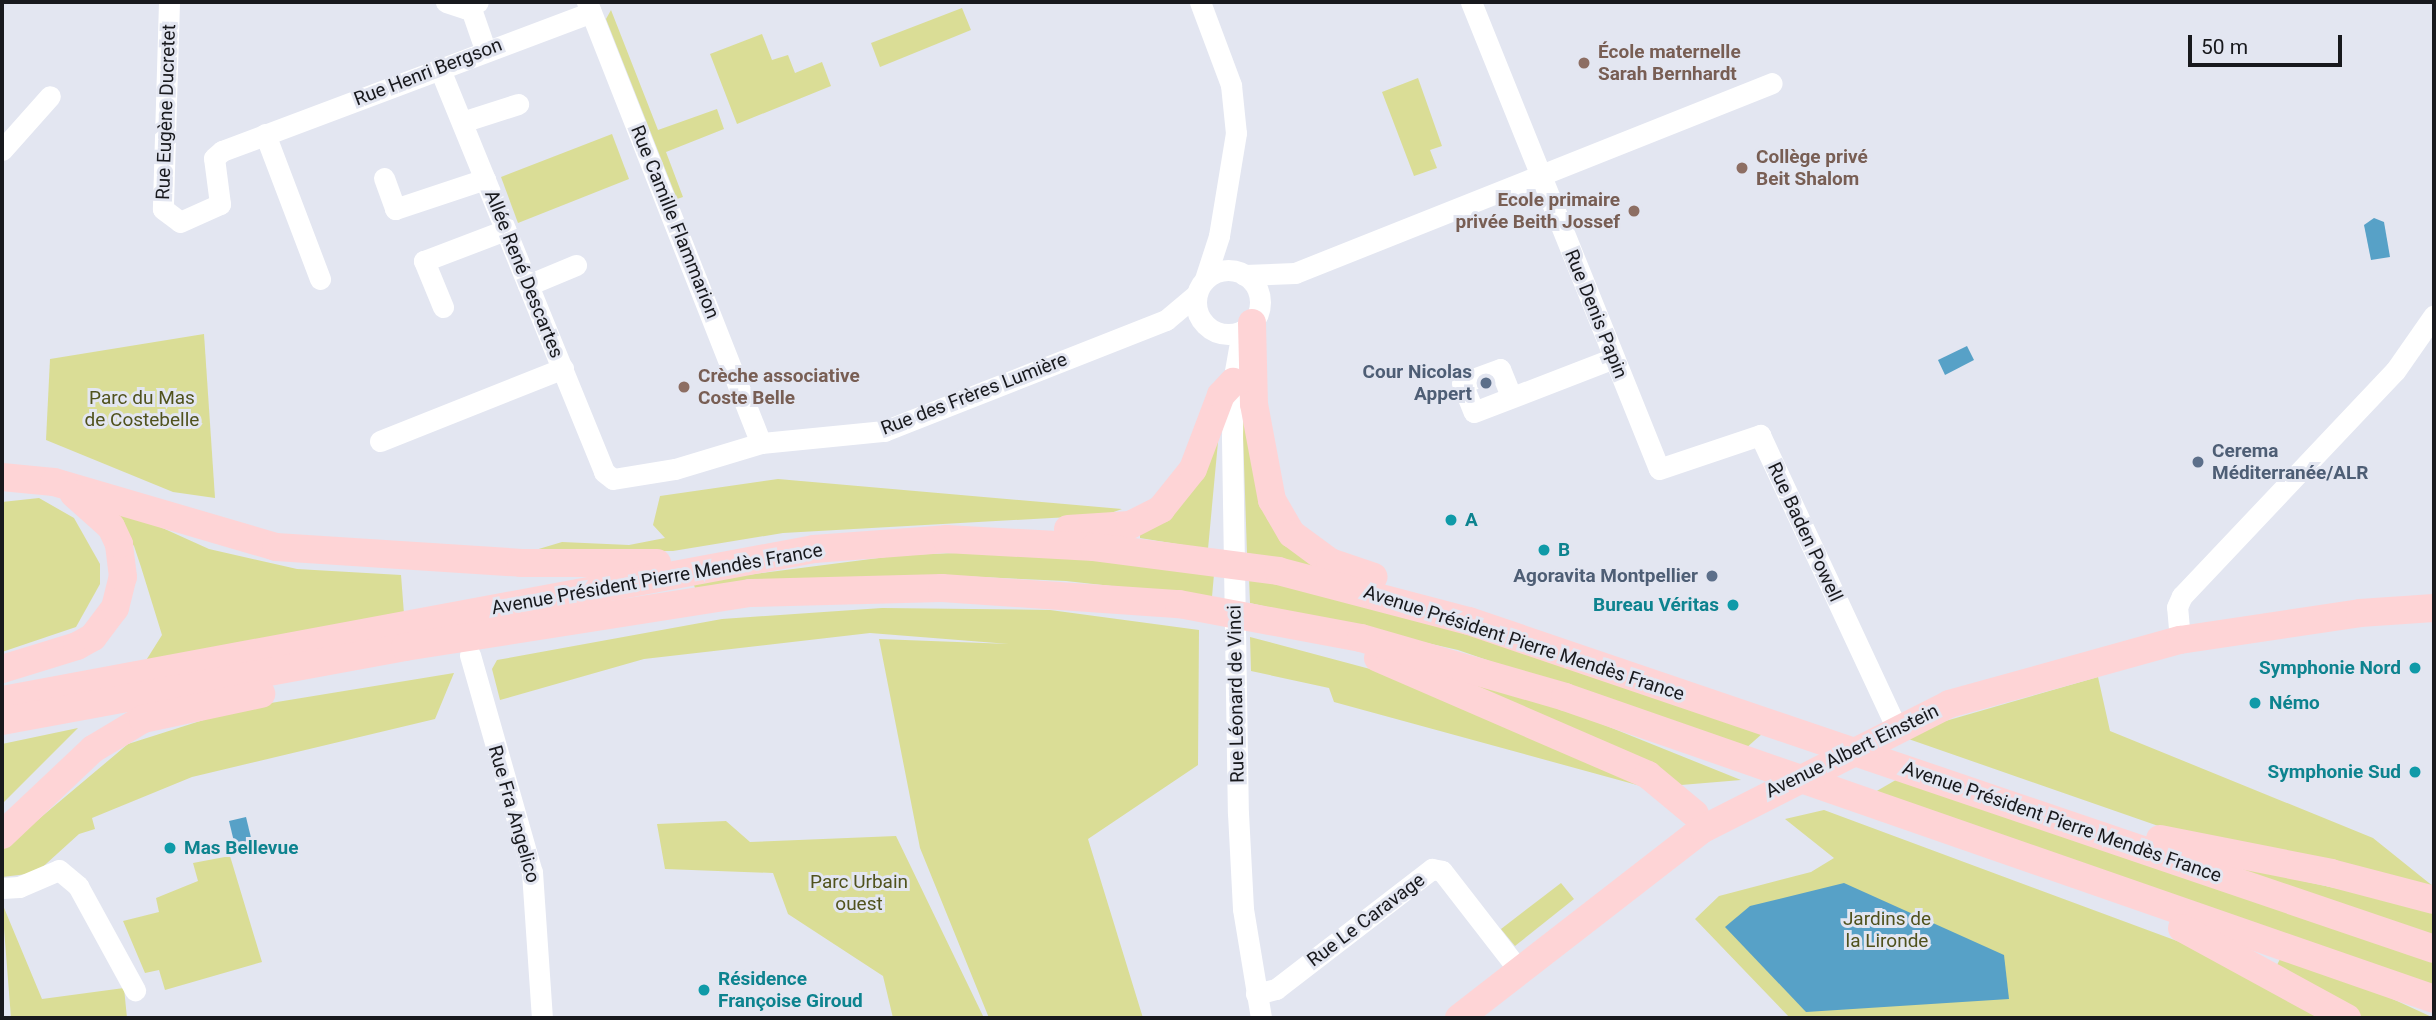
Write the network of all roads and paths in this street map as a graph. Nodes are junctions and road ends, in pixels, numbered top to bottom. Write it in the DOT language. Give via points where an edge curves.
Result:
graph roads {
  1 [pos="169,2"];
  2 [pos="446,2"];
  3 [pos="1200,2"];
  4 [pos="1471,2"];
  5 [pos="474,4"];
  6 [pos="589,7"];
  7 [pos="485,49"];
  8 [pos="439,67"];
  9 [pos="1772,83"];
  10 [pos="50,96"];
  11 [pos="518,104"];
  12 [pos="462,122"];
  13 [pos="265,134"];
  14 [pos="234,146"];
  15 [pos="2,150"];
  16 [pos="1540,175"];
  17 [pos="384,178"];
  18 [pos="485,179"];
  19 [pos="505,230"];
  20 [pos="1219,236"];
  21 [pos="576,265"];
  22 [pos="1238,273"];
  23 [pos="1284,276"];
  24 [pos="320,279"];
  25 [pos="528,285"];
  26 [pos="1201,287"];
  27 [pos="443,307"];
  28 [pos="2434,315"];
  29 [pos="1166,320"];
  30 [pos="1251,322"];
  31 [pos="1209,326"];
  32 [pos="1614,358"];
  33 [pos="563,368"];
  34 [pos="1233,375"];
  35 [pos="1511,396"];
  36 [pos="380,441"];
  37 [pos="761,443"];
  38 [pos="1659,470"];
  39 [pos="2,477"];
  40 [pos="613,479"];
  41 [pos="54,482"];
  42 [pos="946,539"];
  43 [pos="751,558"];
  44 [pos="661,606"];
  45 [pos="2434,608"];
  46 [pos="1469,621"];
  47 [pos="1311,627"];
  48 [pos="2180,640"];
  49 [pos="470,655"];
  50 [pos="2,669"];
  51 [pos="2,700"];
  52 [pos="2,721"];
  53 [pos="1896,727"];
  54 [pos="1699,821"];
  55 [pos="2,835"];
  56 [pos="2111,839"];
  57 [pos="2,888"];
  58 [pos="2434,900"];
  59 [pos="2154,902"];
  60 [pos="2434,949"];
  61 [pos="1518,969"];
  62 [pos="135,990"];
  63 [pos="1256,994"];
  64 [pos="2434,999"];
  65 [pos="542,1018"];
  66 [pos="1261,1018"];
  67 [pos="1459,1018"];
  68 [pos="2347,1018"];
  1 -- 14 [label="street, Rue Eugène Ducretet" via="164,215 180,222 220,204 214,158"];
  2 -- 5 [label="street"];
  3 -- 20 [label="street" via="1231,85 1235,112 1234,156"];
  4 -- 16 [label="street, Rue Denis Papin"];
  5 -- 7 [label="street"];
  6 -- 7 [label="street, Rue Henri Bergson"];
  6 -- 37 [label="street, Rue Camille Flammarion"];
  7 -- 8 [label="street, Rue Henri Bergson"];
  8 -- 12 [label="street, Allée René Descartes"];
  8 -- 13 [label="street, Rue Henri Bergson"];
  9 -- 16 [label="street"];
  10 -- 15 [label="street"];
  11 -- 12 [label="street"];
  12 -- 18 [label="street, Allée René Descartes"];
  13 -- 14 [label="street, Rue Henri Bergson"];
  13 -- 24 [label="street"];
  16 -- 23 [label="street"];
  16 -- 32 [label="street, Rue Denis Papin"];
  17 -- 18 [label="street" via="395,209"];
  18 -- 19 [label="street, Allée René Descartes"];
  19 -- 25 [label="street, Allée René Descartes"];
  19 -- 27 [label="street" via="424,261"];
  20 -- 22 [label="street"];
  20 -- 26 [label="street"];
  21 -- 25 [label="street"];
  22 -- 23 [label="street"];
  22 -- 26 [label="street"];
  22 -- 30 [label="street" via="1258,291"];
  23 -- 30 [label="street"];
  25 -- 33 [label="street, Allée René Descartes"];
  26 -- 29 [label="street, Rue des Frères Lumière"];
  26 -- 31 [label="street, Rue Léonard de Vinci"];
  28 -- 48 [label="street" via="2395,371 2182,596 2177,607"];
  29 -- 31 [label="street, Rue des Frères Lumière"];
  29 -- 37 [label="street, Rue des Frères Lumière" via="884,431"];
  30 -- 31 [label="street, Rue des Frères Lumière"];
  30 -- 34 [label="street, Rue Léonard de Vinci"];
  30 -- 46 [label="main road" via="1254,404 1264,474 1292,534 1330,562 1457,604"];
  31 -- 34 [label="street, Rue Léonard de Vinci"];
  32 -- 35 [label="street" via="1474,412 1462,383 1500,369"];
  32 -- 38 [label="street, Rue Denis Papin"];
  33 -- 36 [label="street"];
  33 -- 40 [label="street, Allée René Descartes" via="604,472"];
  34 -- 42 [label="main road" via="1193,470 1179,491 1150,516 1116,528 1008,530"];
  34 -- 63 [label="street, Rue Léonard de Vinci" via="1239,871"];
  37 -- 40 [label="street, Rue des Frères Lumière" via="675,469"];
  38 -- 53 [label="street, Rue Baden Powell" via="1760,435"];
  39 -- 41 [label="main road"];
  41 -- 43 [label="main road" via="276,547 600,566"];
  41 -- 50 [label="main road" via="89,504 111,527 122,563 120,595 93,637"];
  42 -- 43 [label="main road, Avenue Président Pierre Mendès France"];
  42 -- 46 [label="main road, Avenue Président Pierre Mendès France" via="1094,547 1278,571"];
  43 -- 51 [label="main road, Avenue Président Pierre Mendès France"];
  44 -- 47 [label="main road, Avenue Président Pierre Mendès France" via="750,593 942,588 1105,596"];
  44 -- 49 [label="main road"];
  44 -- 52 [label="main road, Avenue Président Pierre Mendès France"];
  45 -- 48 [label="main road, Avenue Albert Einstein" via="2347,614"];
  46 -- 56 [label="main road, Avenue Président Pierre Mendès France"];
  47 -- 54 [label="main road" via="1326,643 1426,677 1648,775"];
  47 -- 59 [label="main road, Avenue Président Pierre Mendès France" via="1455,663"];
  48 -- 53 [label="main road, Avenue Albert Einstein" via="1984,693"];
  49 -- 55 [label="main road" via="144,719 93,749"];
  49 -- 65 [label="street, Rue Fra Angelico" via="532,872"];
  53 -- 54 [label="main road, Avenue Albert Einstein"];
  54 -- 61 [label="main road, Avenue Albert Einstein"];
  56 -- 58 [label="main road" via="2133,832"];
  56 -- 60 [label="main road, Avenue Président Pierre Mendès France"];
  57 -- 62 [label="street" via="60,870 78,886"];
  59 -- 64 [label="main road, Avenue Président Pierre Mendès France"];
  59 -- 68 [label="main road" via="2160,918"];
  61 -- 63 [label="street, Rue Le Caravage" via="1442,871 1432,869 1276,989"];
  61 -- 67 [label="main road, Avenue Albert Einstein"];
  63 -- 66 [label="street, Rue Léonard de Vinci"];
}
